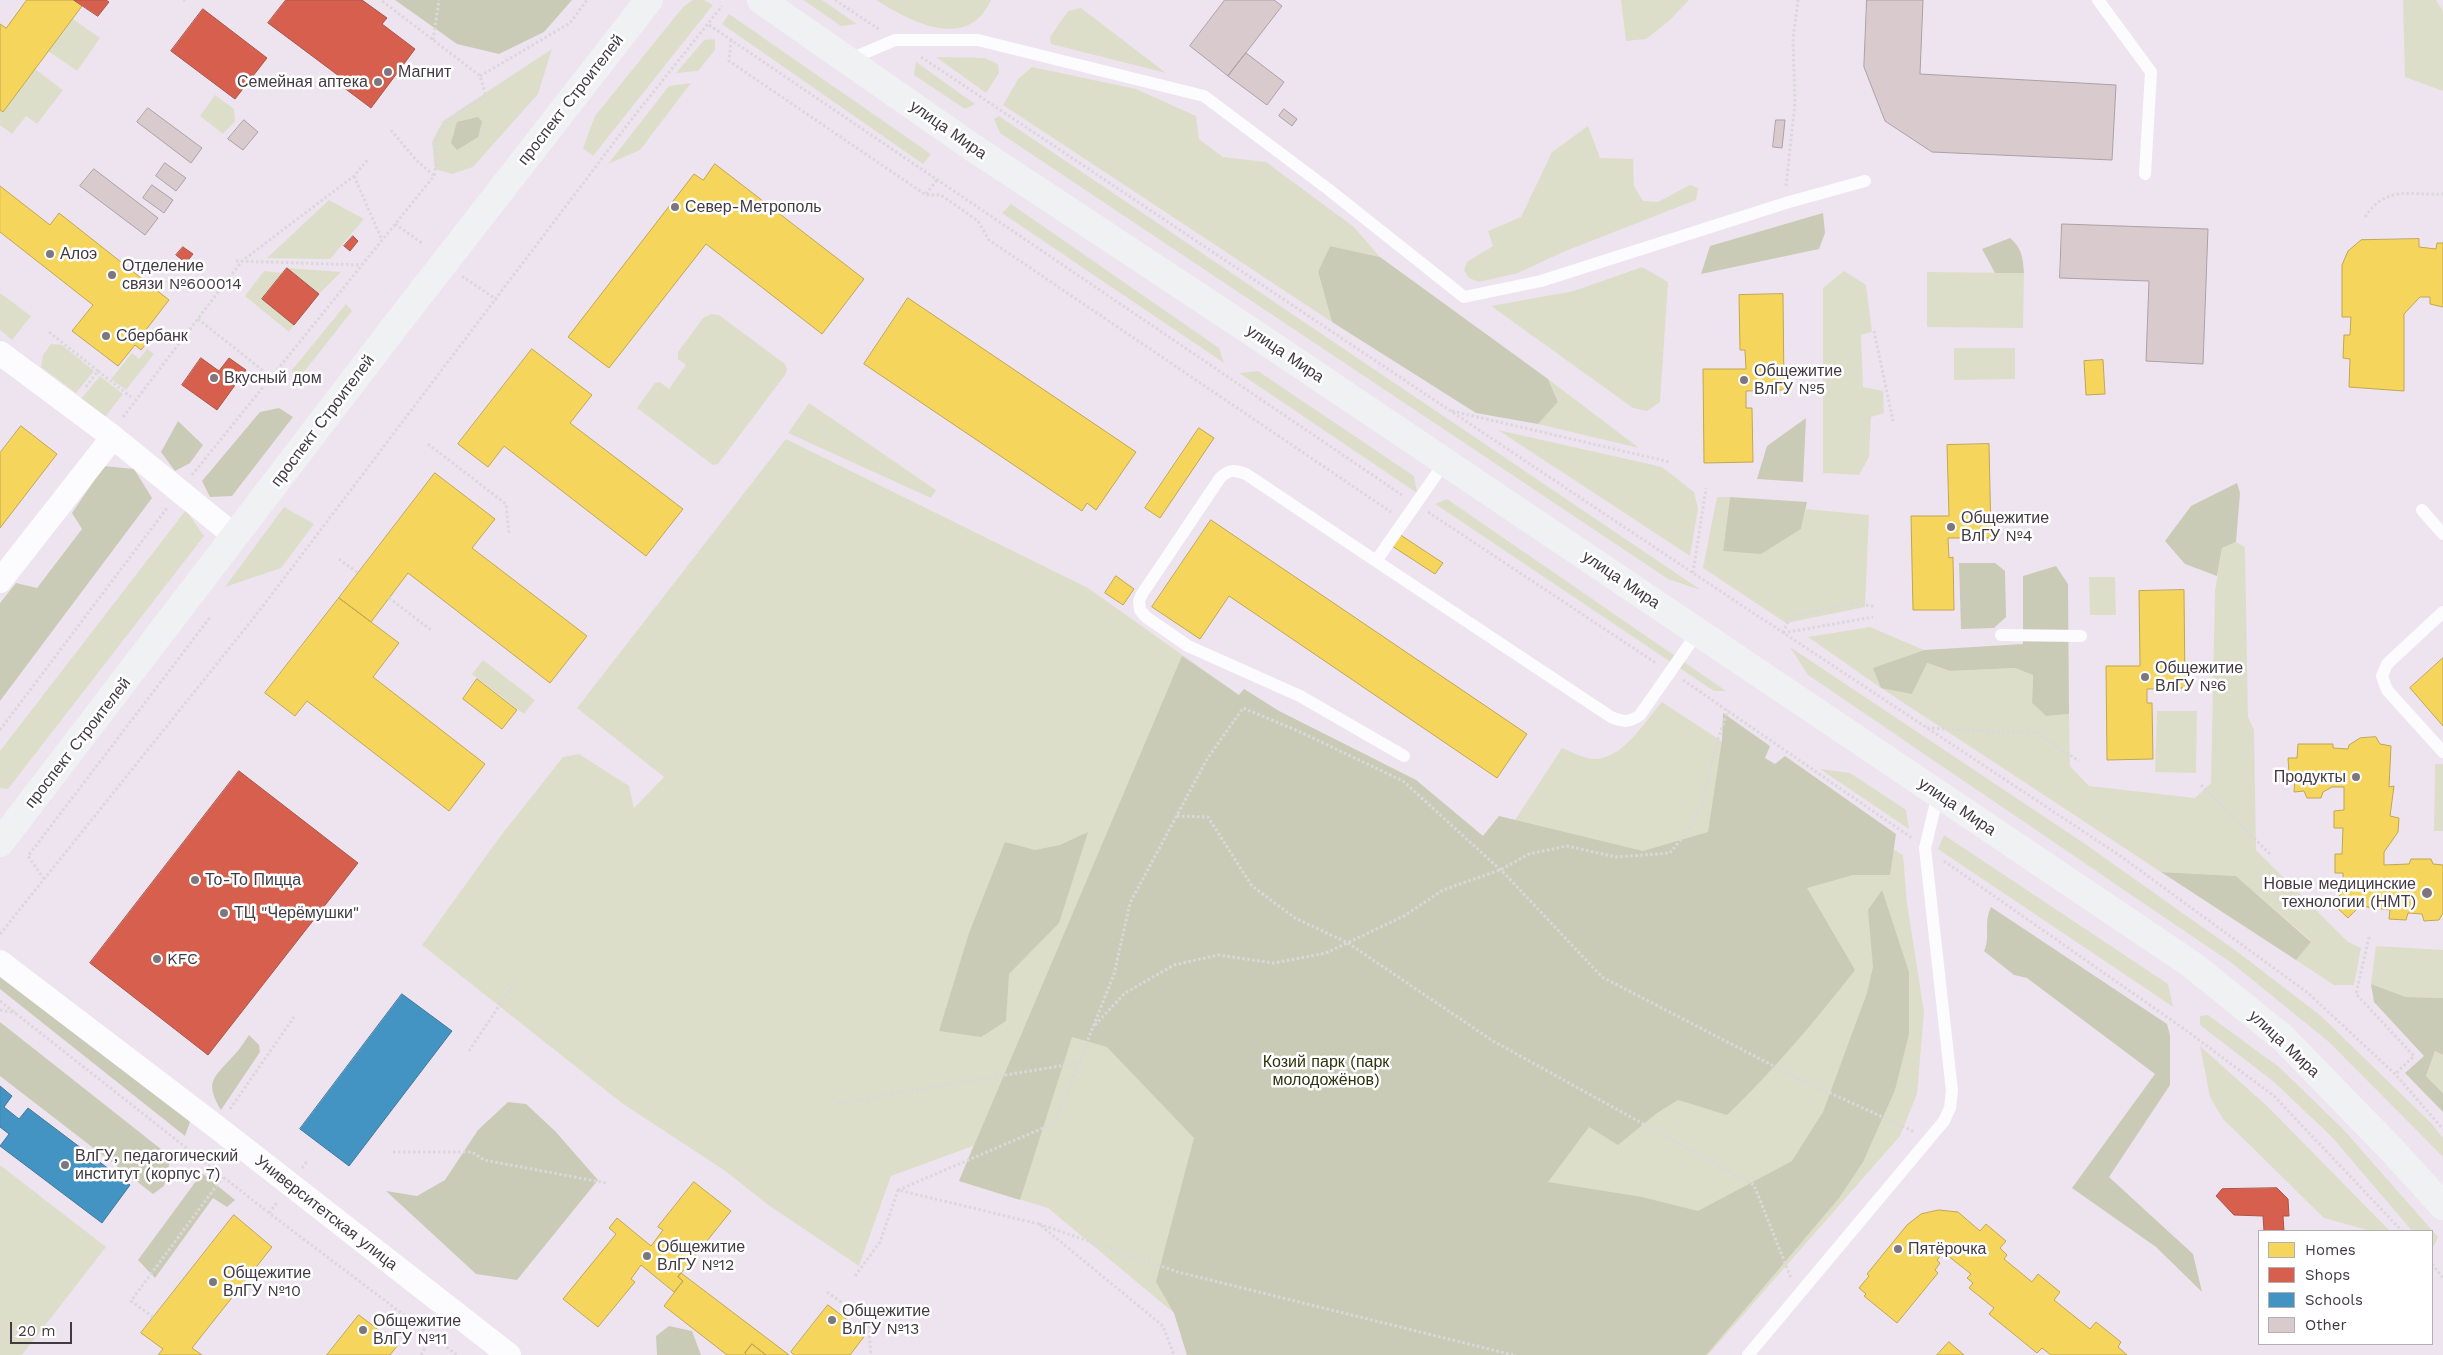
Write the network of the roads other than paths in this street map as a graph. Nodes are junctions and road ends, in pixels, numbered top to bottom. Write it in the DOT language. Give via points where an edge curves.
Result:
graph roads {
  1 [pos="649,0"];
  2 [pos="761,0"];
  3 [pos="2098,0"];
  4 [pos="848,60"];
  5 [pos="2145,174"];
  6 [pos="1865,181"];
  7 [pos="0,353"];
  8 [pos="111,436"];
  9 [pos="1445,462"];
  10 [pos="2422,510"];
  11 [pos="2443,534"];
  12 [pos="236,537"];
  13 [pos="1376,561"];
  14 [pos="0,582"];
  15 [pos="2443,612"];
  16 [pos="1698,632"];
  17 [pos="2001,635"];
  18 [pos="2081,636"];
  19 [pos="2443,752"];
  20 [pos="1404,756"];
  21 [pos="1938,794"];
  22 [pos="0,843"];
  23 [pos="0,962"];
  24 [pos="2443,1206"];
  25 [pos="509,1355"];
  26 [pos="1748,1355"];
  1 -- 12 [label="main road, проспект Строителей"];
  2 -- 4 [label="main road, улица Мира"];
  3 -- 5 [label="lane" via="2151,72"];
  4 -- 6 [label="lane" via="895,40 978,40 1204,96 1464,297 1541,281"];
  4 -- 9 [label="main road, улица Мира" via="969,145"];
  7 -- 8 [label="street"];
  8 -- 12 [label="street"];
  8 -- 14 [label="street"];
  9 -- 13 [label="lane"];
  9 -- 16 [label="main road, улица Мира"];
  10 -- 11 [label="lane"];
  12 -- 22 [label="main road, проспект Строителей"];
  13 -- 16 [label="lane" via="1621,722 1631,721 1640,715"];
  13 -- 20 [label="lane" via="1246,474 1227,471 1142,594 1140,610 1188,646 1300,696"];
  15 -- 19 [label="lane" via="2387,664 2382,676 2387,690"];
  16 -- 21 [label="main road, улица Мира"];
  17 -- 18 [label="lane"];
  21 -- 24 [label="main road, улица Мира" via="2191,964 2283,1038"];
  21 -- 26 [label="lane" via="1925,848 1952,1091 1950,1108 1944,1121"];
  23 -- 25 [label="street, Университетская улица"];
}
